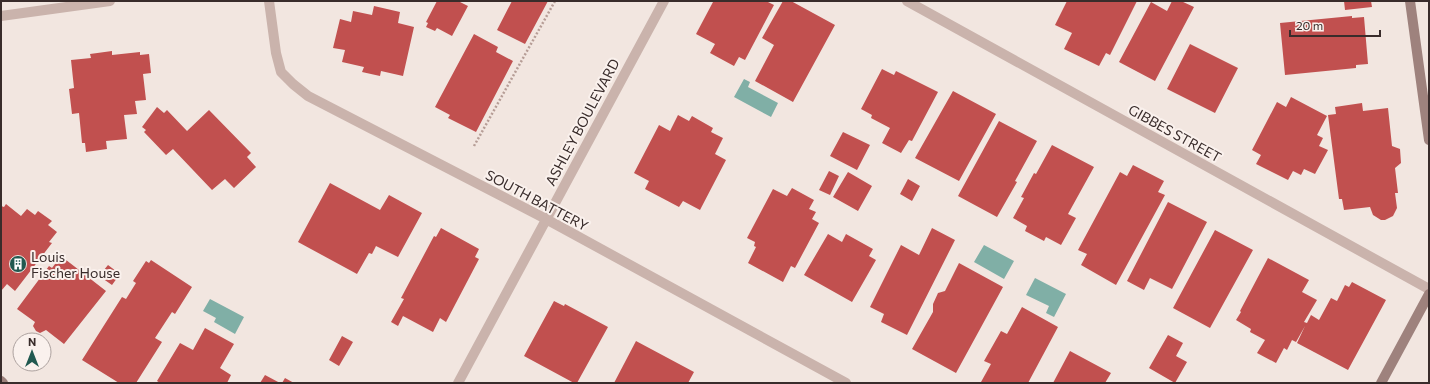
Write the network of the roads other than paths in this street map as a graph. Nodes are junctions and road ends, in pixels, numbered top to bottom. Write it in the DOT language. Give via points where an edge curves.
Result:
graph roads {
  1 [pos="110,1"];
  2 [pos="269,1"];
  3 [pos="664,1"];
  4 [pos="907,1"];
  5 [pos="1410,1"];
  6 [pos="1,16"];
  7 [pos="1429,140"];
  8 [pos="546,219"];
  9 [pos="1429,290"];
  10 [pos="1429,294"];
  11 [pos="458,383"];
  12 [pos="846,383"];
  13 [pos="1381,383"];
  1 -- 6 [label="street"];
  2 -- 8 [label="street, SOUTH BATTERY" via="281,72 308,96"];
  3 -- 8 [label="street, ASHLEY BOULEVARD"];
  4 -- 9 [label="street, GIBBES STREET"];
  5 -- 7 [label="street"];
  8 -- 11 [label="street, ASHLEY BOULEVARD"];
  8 -- 12 [label="street, SOUTH BATTERY"];
  10 -- 13 [label="street"];
}
